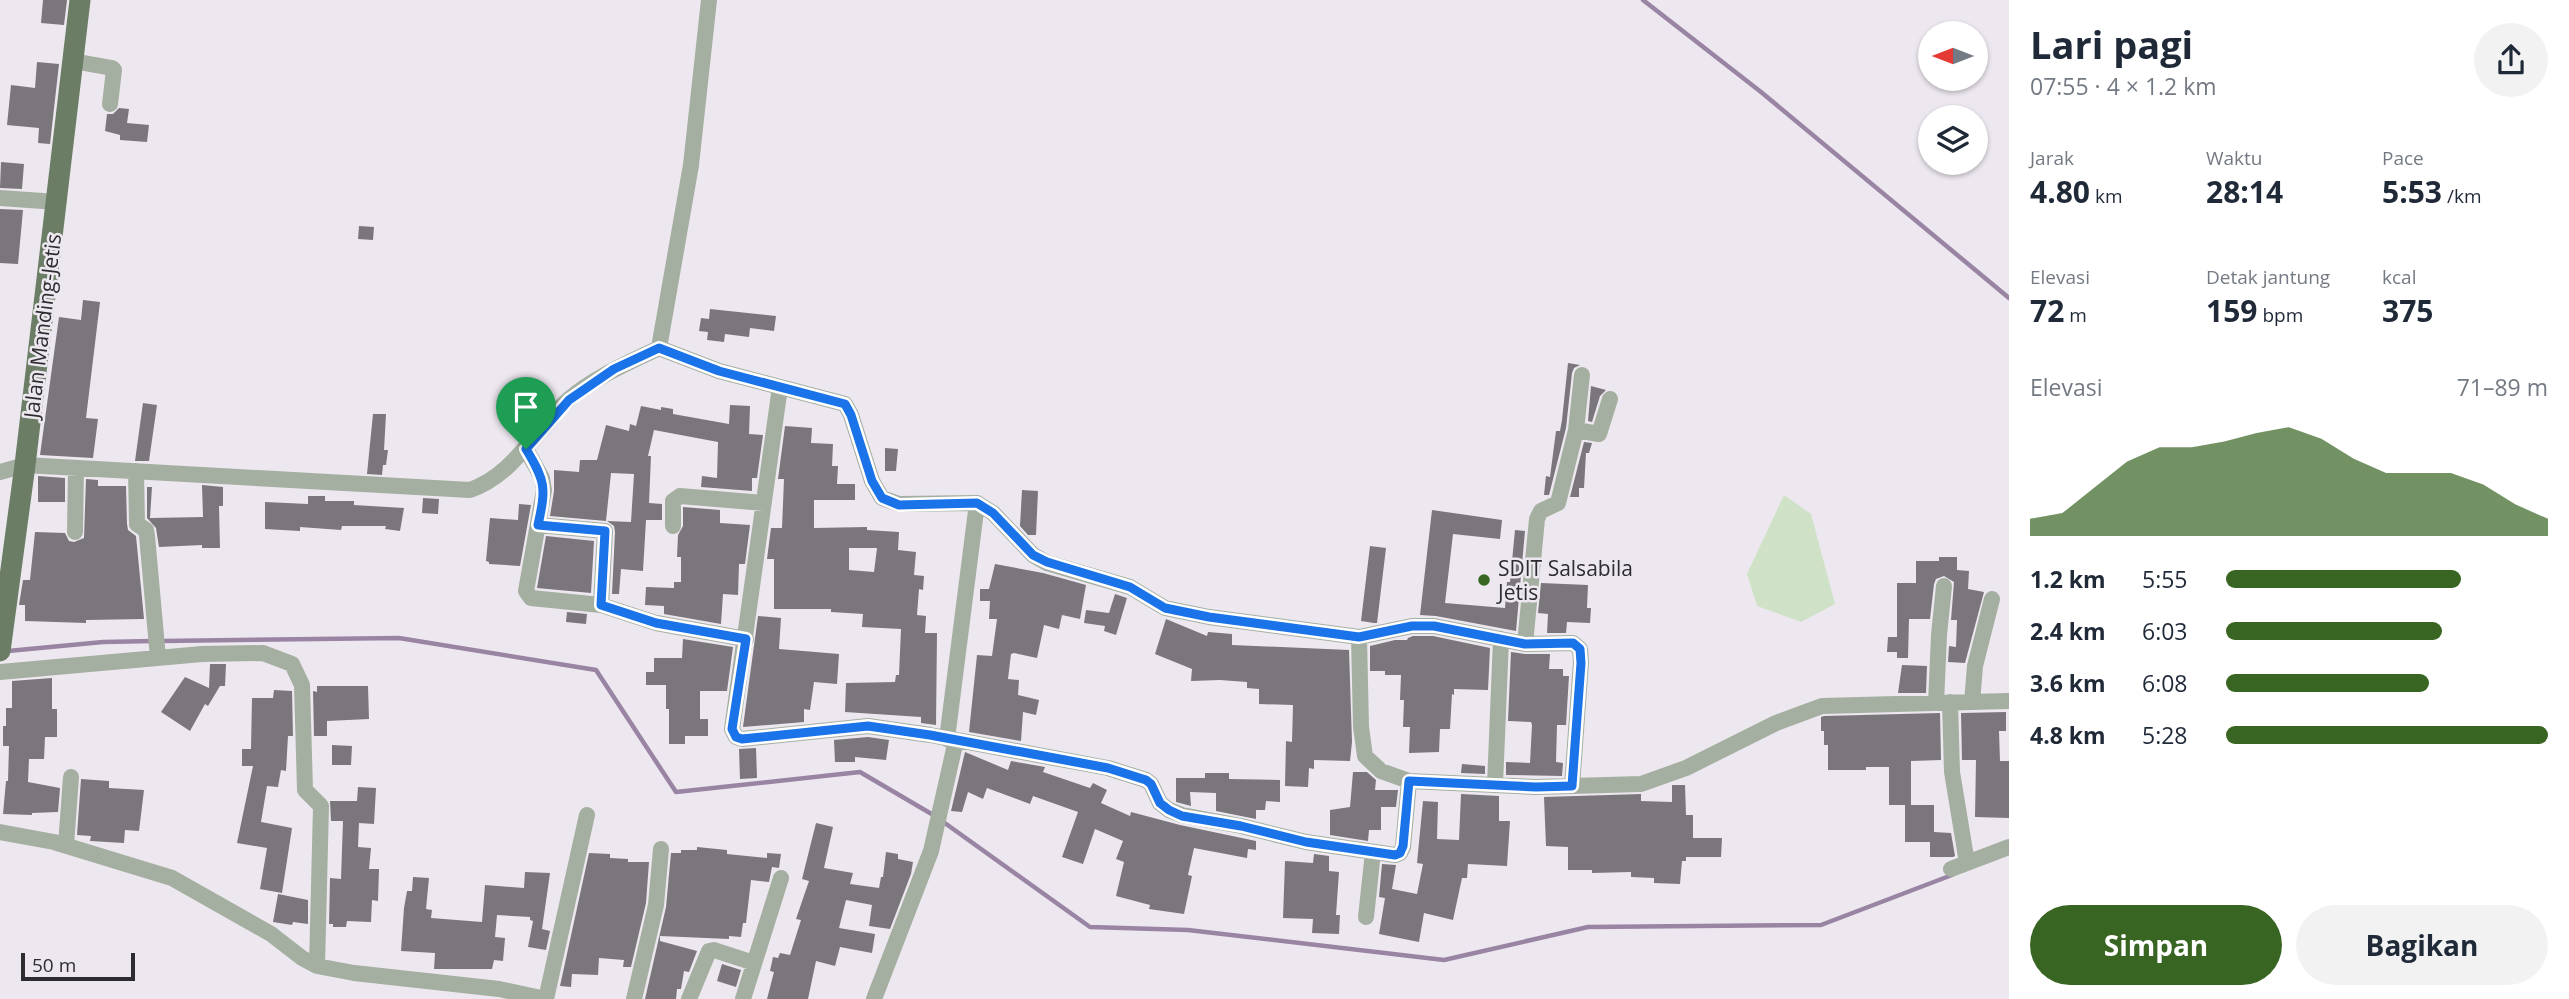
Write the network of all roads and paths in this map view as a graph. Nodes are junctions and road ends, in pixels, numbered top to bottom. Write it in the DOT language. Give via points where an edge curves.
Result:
graph roads {
  1 [pos="80,0"];
  2 [pos="709,0"];
  3 [pos="73,61"];
  4 [pos="110,104"];
  5 [pos="0,198"];
  6 [pos="57,202"];
  7 [pos="659,348"];
  8 [pos="1582,375"];
  9 [pos="780,387"];
  10 [pos="1611,399"];
  11 [pos="1576,430"];
  12 [pos="531,457"];
  13 [pos="25,465"];
  14 [pos="76,468"];
  15 [pos="136,471"];
  16 [pos="0,472"];
  17 [pos="764,503"];
  18 [pos="977,503"];
  19 [pos="538,525"];
  20 [pos="673,526"];
  21 [pos="75,532"];
  22 [pos="6,564"];
  23 [pos="1944,586"];
  24 [pos="1992,599"];
  25 [pos="601,605"];
  26 [pos="1359,637"];
  27 [pos="746,639"];
  28 [pos="1501,639"];
  29 [pos="1525,644"];
  30 [pos="0,651"];
  31 [pos="157,655"];
  32 [pos="0,672"];
  33 [pos="2009,701"];
  34 [pos="1972,702"];
  35 [pos="1943,703"];
  36 [pos="951,740"];
  37 [pos="71,777"];
  38 [pos="1409,781"];
  39 [pos="1495,785"];
  40 [pos="1572,786"];
  41 [pos="587,815"];
  42 [pos="0,832"];
  43 [pos="66,845"];
  44 [pos="2009,847"];
  45 [pos="662,849"];
  46 [pos="1373,852"];
  47 [pos="1968,863"];
  48 [pos="1951,870"];
  49 [pos="781,878"];
  50 [pos="1366,917"];
  51 [pos="754,963"];
  52 [pos="317,966"];
  53 [pos="634,999"];
  54 [pos="689,999"];
  55 [pos="743,999"];
  56 [pos="874,999"];
  1 -- 3 [label="main road, Jalan Manding-Jetis"];
  2 -- 7 [label="street" via="691,165"];
  3 -- 4 [label="street" via="114,70"];
  3 -- 6 [label="main road, Jalan Manding-Jetis"];
  5 -- 6 [label="street"];
  6 -- 13 [label="main road, Jalan Manding-Jetis"];
  7 -- 9 [label="street"];
  7 -- 12 [label="street" via="614,369 569,400"];
  8 -- 11 [label="street"];
  9 -- 17 [label="street"];
  9 -- 18 [label="street" via="845,404 882,498 899,505"];
  10 -- 11 [label="street" via="1599,434"];
  11 -- 29 [label="street" via="1558,503 1541,511 1537,519"];
  12 -- 15 [label="street" via="478,488 463,491"];
  12 -- 19 [label="street" via="544,490"];
  13 -- 14 [label="street"];
  13 -- 16 [label="street"];
  13 -- 22 [label="main road, Jalan Manding-Jetis"];
  14 -- 15 [label="street"];
  14 -- 21 [label="street"];
  15 -- 31 [label="street" via="137,524 148,536"];
  17 -- 20 [label="street" via="680,496 673,501"];
  17 -- 27 [label="street"];
  18 -- 26 [label="street" via="993,513 1033,555 1130,587 1165,608"];
  18 -- 36 [label="street"];
  19 -- 25 [label="street" via="605,531"];
  19 -- 25 [label="street" via="527,596"];
  22 -- 30 [label="main road, Jalan Manding-Jetis"];
  23 -- 35 [label="street" via="1939,635"];
  24 -- 34 [label="street" via="1975,666"];
  25 -- 27 [label="street" via="656,623"];
  26 -- 28 [label="street" via="1434,626"];
  26 -- 38 [label="street" via="1365,756 1381,771"];
  27 -- 36 [label="street" via="732,729 736,737 868,726"];
  28 -- 29 [label="street"];
  28 -- 39 [label="street"];
  29 -- 40 [label="street" via="1573,643 1580,649"];
  31 -- 32 [label="street"];
  31 -- 52 [label="street" via="263,653 292,664 302,685 305,790 321,806"];
  33 -- 34 [label="street"];
  34 -- 35 [label="street"];
  35 -- 40 [label="street" via="1822,706 1641,784"];
  35 -- 47 [label="street"];
  36 -- 46 [label="street" via="1108,768 1146,780 1160,803 1182,816"];
  36 -- 56 [label="street" via="931,851"];
  37 -- 43 [label="street"];
  38 -- 39 [label="street"];
  38 -- 46 [label="street" via="1400,853"];
  39 -- 40 [label="street"];
  41 -- 52 [label="street" via="546,999"];
  42 -- 43 [label="street"];
  43 -- 52 [label="street" via="172,878"];
  44 -- 47 [label="street"];
  45 -- 53 [label="street" via="656,905"];
  46 -- 50 [label="street"];
  47 -- 48 [label="street"];
  49 -- 51 [label="street"];
  51 -- 54 [label="street" via="709,951"];
  51 -- 55 [label="street"];
}
